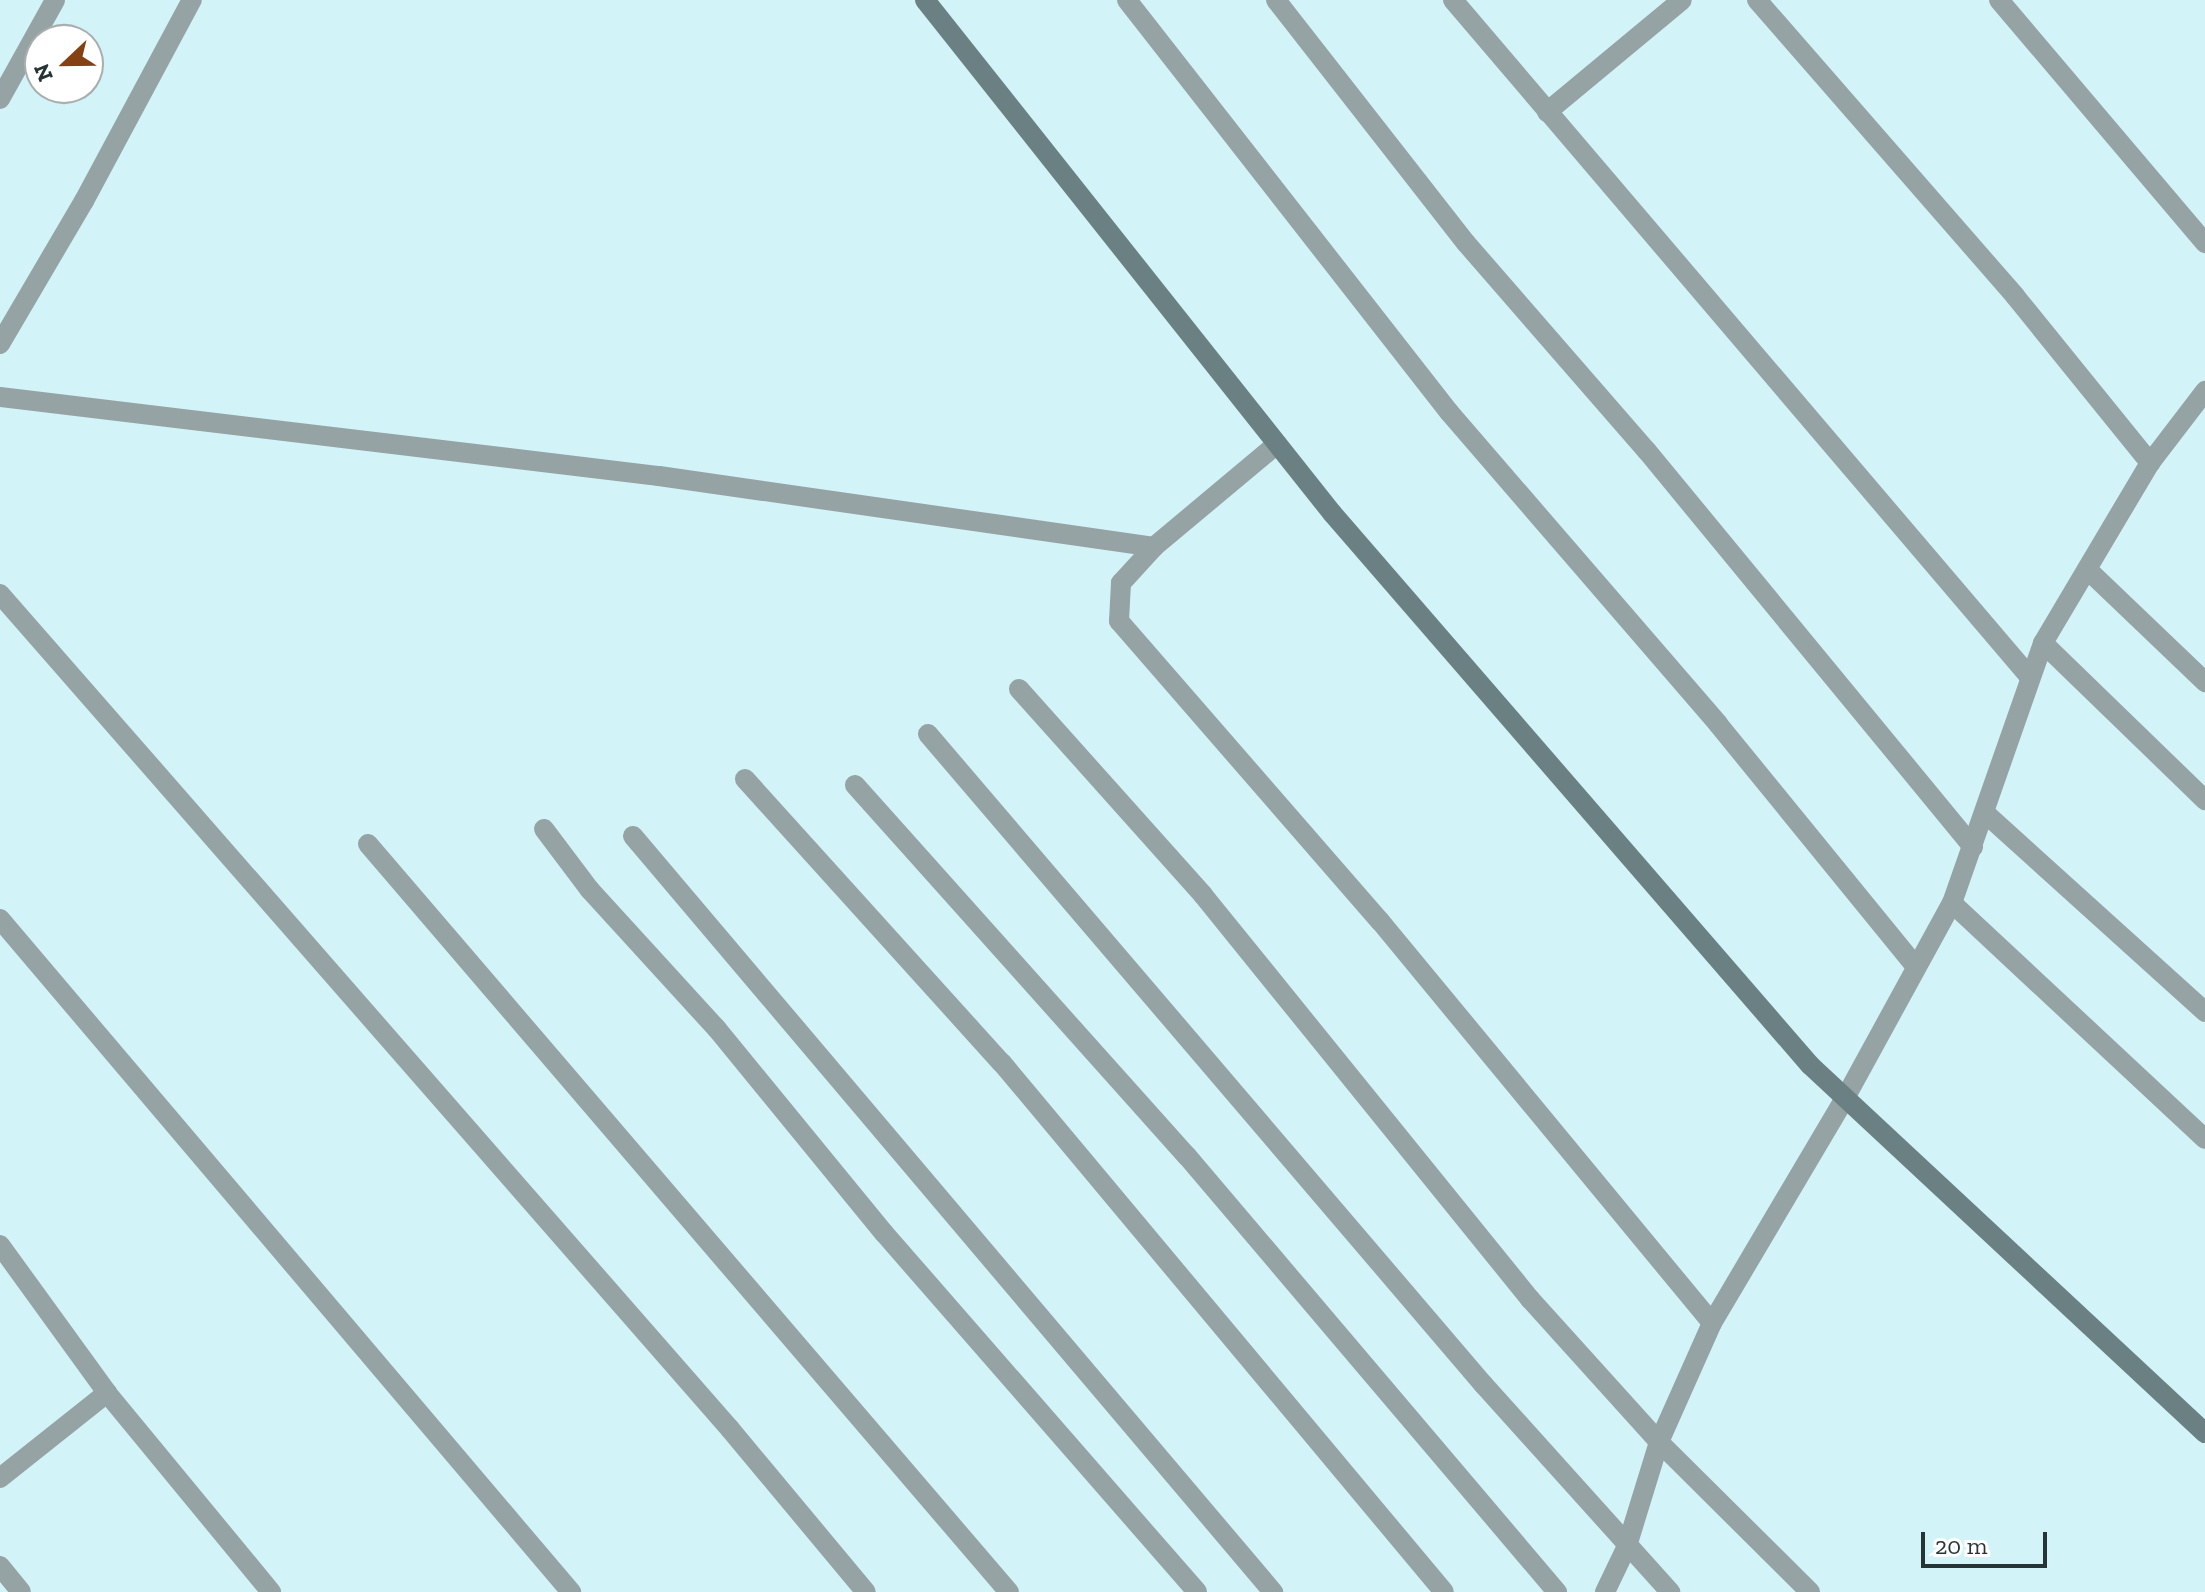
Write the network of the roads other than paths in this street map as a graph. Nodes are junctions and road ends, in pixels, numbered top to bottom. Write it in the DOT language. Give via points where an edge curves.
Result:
graph roads {
  1 [pos="55,0"];
  2 [pos="192,0"];
  3 [pos="925,0"];
  4 [pos="1127,0"];
  5 [pos="1276,0"];
  6 [pos="1453,0"];
  7 [pos="1682,0"];
  8 [pos="1757,0"];
  9 [pos="1999,0"];
  10 [pos="0,99"];
  11 [pos="1547,112"];
  12 [pos="2205,243"];
  13 [pos="0,344"];
  14 [pos="0,397"];
  15 [pos="2201,404"];
  16 [pos="1277,444"];
  17 [pos="2150,463"];
  18 [pos="1154,547"];
  19 [pos="2089,571"];
  20 [pos="0,594"];
  21 [pos="2043,643"];
  22 [pos="2028,675"];
  23 [pos="2205,682"];
  24 [pos="1019,689"];
  25 [pos="928,734"];
  26 [pos="745,779"];
  27 [pos="855,785"];
  28 [pos="2205,800"];
  29 [pos="1985,813"];
  30 [pos="544,829"];
  31 [pos="633,836"];
  32 [pos="368,844"];
  33 [pos="1973,847"];
  34 [pos="1952,903"];
  35 [pos="0,919"];
  36 [pos="1916,967"];
  37 [pos="2205,1012"];
  38 [pos="1844,1100"];
  39 [pos="2205,1139"];
  40 [pos="2,1253"];
  41 [pos="1712,1323"];
  42 [pos="107,1393"];
  43 [pos="2205,1433"];
  44 [pos="1659,1442"];
  45 [pos="0,1478"];
  46 [pos="1627,1546"];
  47 [pos="0,1566"];
  48 [pos="21,1592"];
  49 [pos="271,1592"];
  50 [pos="571,1592"];
  51 [pos="866,1592"];
  52 [pos="1009,1592"];
  53 [pos="1197,1592"];
  54 [pos="1273,1592"];
  55 [pos="1444,1592"];
  56 [pos="1557,1592"];
  57 [pos="1605,1592"];
  58 [pos="1670,1592"];
  59 [pos="1810,1592"];
  1 -- 10 [label="street"];
  2 -- 13 [label="street"];
  3 -- 16 [label="street"];
  4 -- 36 [label="street" via="1449,412 1718,724"];
  5 -- 33 [label="street" via="1466,243 1647,451"];
  6 -- 11 [label="street"];
  7 -- 11 [label="street"];
  8 -- 17 [label="street" via="2015,296"];
  9 -- 12 [label="street"];
  11 -- 22 [label="street"];
  14 -- 18 [label="street" via="659,476"];
  15 -- 17 [label="street"];
  16 -- 18 [label="street"];
  16 -- 38 [label="street"];
  17 -- 19 [label="street"];
  18 -- 41 [label="street" via="1121,583 1119,621 1380,921"];
  19 -- 21 [label="street"];
  19 -- 23 [label="street"];
  20 -- 51 [label="street" via="720,1417"];
  21 -- 22 [label="street"];
  21 -- 28 [label="street"];
  22 -- 29 [label="street"];
  24 -- 44 [label="street" via="1203,895 1530,1299"];
  25 -- 46 [label="street"];
  26 -- 55 [label="street" via="1002,1063"];
  27 -- 56 [label="street" via="1187,1156"];
  29 -- 33 [label="street"];
  29 -- 37 [label="street"];
  30 -- 53 [label="street" via="590,890 717,1029 884,1233"];
  31 -- 54 [label="street"];
  32 -- 52 [label="street"];
  33 -- 34 [label="street"];
  34 -- 36 [label="street"];
  34 -- 39 [label="street"];
  35 -- 50 [label="street"];
  36 -- 38 [label="street"];
  38 -- 41 [label="street"];
  38 -- 43 [label="street"];
  40 -- 42 [label="street"];
  41 -- 44 [label="street"];
  42 -- 45 [label="street"];
  42 -- 49 [label="street"];
  44 -- 46 [label="street"];
  44 -- 59 [label="street"];
  46 -- 57 [label="street"];
  46 -- 58 [label="street"];
  47 -- 48 [label="street"];
}
